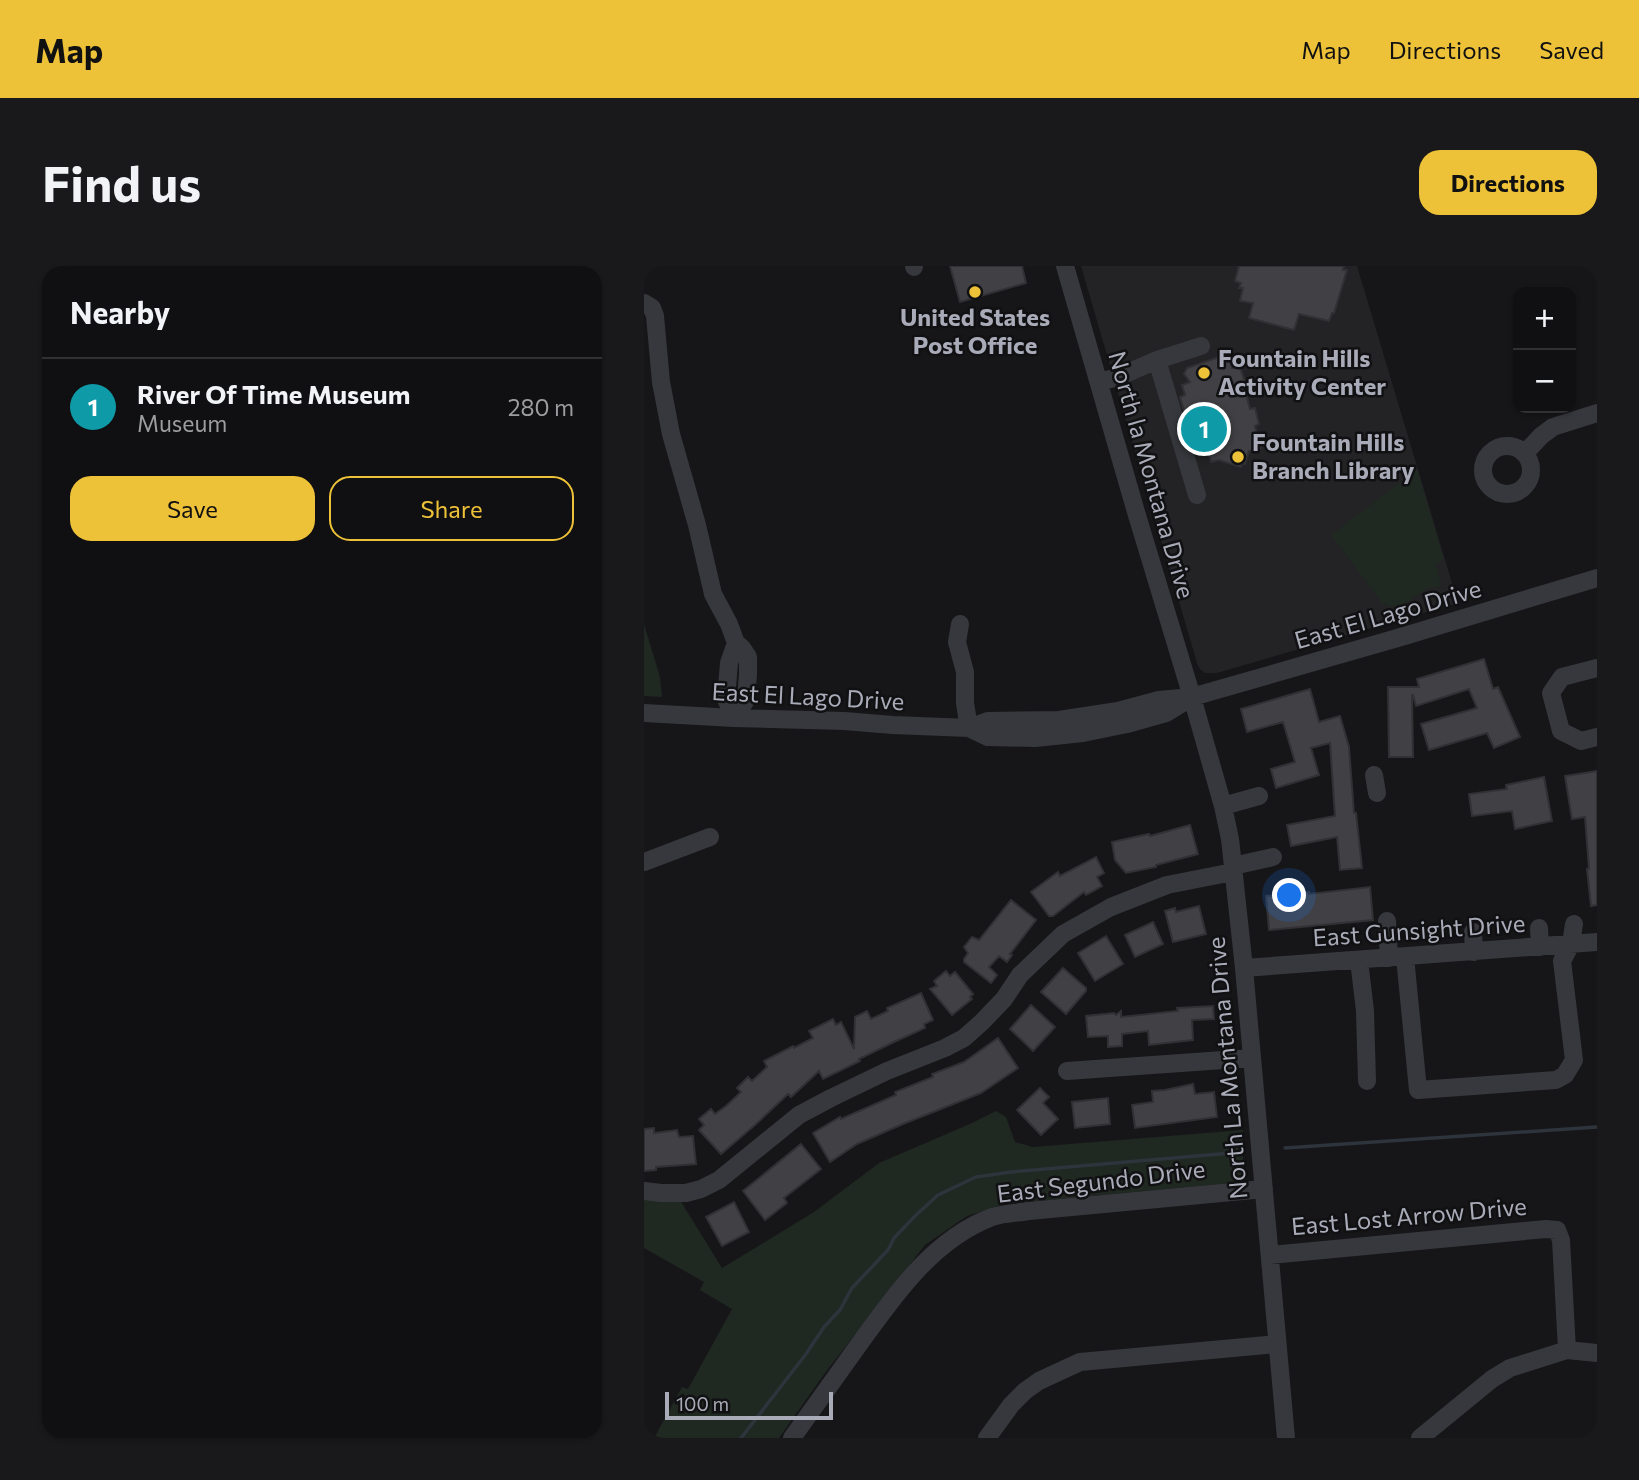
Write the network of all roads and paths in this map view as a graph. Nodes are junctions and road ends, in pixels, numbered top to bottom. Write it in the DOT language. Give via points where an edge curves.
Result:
graph roads {
  1 [pos="1065,266"];
  2 [pos="648,305"];
  3 [pos="1201,345"];
  4 [pos="1157,360"];
  5 [pos="1099,382"];
  6 [pos="1597,413"];
  7 [pos="1525,453"];
  8 [pos="1197,495"];
  9 [pos="1597,578"];
  10 [pos="960,624"];
  11 [pos="736,643"];
  12 [pos="1597,668"];
  13 [pos="729,674"];
  14 [pos="748,674"];
  15 [pos="1192,697"];
  16 [pos="644,713"];
  17 [pos="734,718"];
  18 [pos="969,728"];
  19 [pos="1597,737"];
  20 [pos="1374,775"];
  21 [pos="1377,793"];
  22 [pos="1259,796"];
  23 [pos="1223,806"];
  24 [pos="710,836"];
  25 [pos="1273,857"];
  26 [pos="644,862"];
  27 [pos="1233,869"];
  28 [pos="1387,921"];
  29 [pos="1574,924"];
  30 [pos="1539,928"];
  31 [pos="1473,932"];
  32 [pos="1597,942"];
  33 [pos="1571,944"];
  34 [pos="1540,947"];
  35 [pos="1474,952"];
  36 [pos="1397,957"];
  37 [pos="1359,960"];
  38 [pos="1244,968"];
  39 [pos="1252,1058"];
  40 [pos="1067,1071"];
  41 [pos="1367,1081"];
  42 [pos="1264,1189"];
  43 [pos="644,1191"];
  44 [pos="1270,1255"];
  45 [pos="1277,1344"];
  46 [pos="1567,1350"];
  47 [pos="1597,1353"];
  48 [pos="792,1438"];
  49 [pos="987,1438"];
  50 [pos="1286,1438"];
  51 [pos="1420,1438"];
  1 -- 5 [label="street, North la Montana Drive"];
  2 -- 11 [label="street" via="655,323 671,434 713,594"];
  3 -- 4 [label="street"];
  4 -- 5 [label="street"];
  4 -- 8 [label="street"];
  5 -- 15 [label="street, North la Montana Drive"];
  6 -- 7 [label="street" via="1553,427"];
  9 -- 15 [label="street, East El Lago Drive"];
  10 -- 18 [label="street" via="957,642 965,672"];
  11 -- 13 [label="street"];
  11 -- 14 [label="street" via="748,657"];
  12 -- 19 [label="street" via="1562,677 1551,693 1561,731 1581,741"];
  13 -- 14 [label="street"];
  13 -- 17 [label="street" via="726,699"];
  14 -- 17 [label="street" via="746,701"];
  15 -- 18 [label="street, East El Lago Drive" via="1059,720 988,721"];
  15 -- 23 [label="street, North La Montana Drive"];
  16 -- 17 [label="street, East El Lago Drive"];
  17 -- 18 [label="street, East El Lago Drive"];
  20 -- 21 [label="street"];
  22 -- 23 [label="street"];
  23 -- 27 [label="street, North La Montana Drive"];
  24 -- 26 [label="street"];
  25 -- 27 [label="street"];
  27 -- 38 [label="street, North La Montana Drive"];
  27 -- 43 [label="street" via="1167,885 1111,906 1063,934 964,1038 799,1115 719,1180 686,1193"];
  28 -- 36 [label="street"];
  29 -- 33 [label="street"];
  30 -- 34 [label="street"];
  31 -- 35 [label="street"];
  32 -- 33 [label="street, East Gunsight Drive"];
  33 -- 34 [label="street, East Gunsight Drive"];
  33 -- 36 [label="street" via="1562,961 1574,1060 1556,1080 1418,1090"];
  34 -- 35 [label="street, East Gunsight Drive"];
  35 -- 36 [label="street, East Gunsight Drive"];
  36 -- 37 [label="street, East Gunsight Drive"];
  37 -- 38 [label="street, East Gunsight Drive"];
  37 -- 41 [label="street"];
  38 -- 39 [label="street, North La Montana Drive"];
  39 -- 40 [label="street"];
  39 -- 42 [label="street, North La Montana Drive"];
  42 -- 44 [label="street, North La Montana Drive"];
  42 -- 48 [label="street, East Segundo Drive" via="1030,1211 995,1216 965,1230 913,1274"];
  44 -- 45 [label="street, North La Montana Drive"];
  44 -- 46 [label="street, East Lost Arrow Drive" via="1557,1230"];
  45 -- 49 [label="street" via="1080,1362 1025,1391"];
  45 -- 50 [label="street, North La Montana Drive"];
  46 -- 47 [label="street"];
  46 -- 51 [label="street" via="1492,1378"];
}
